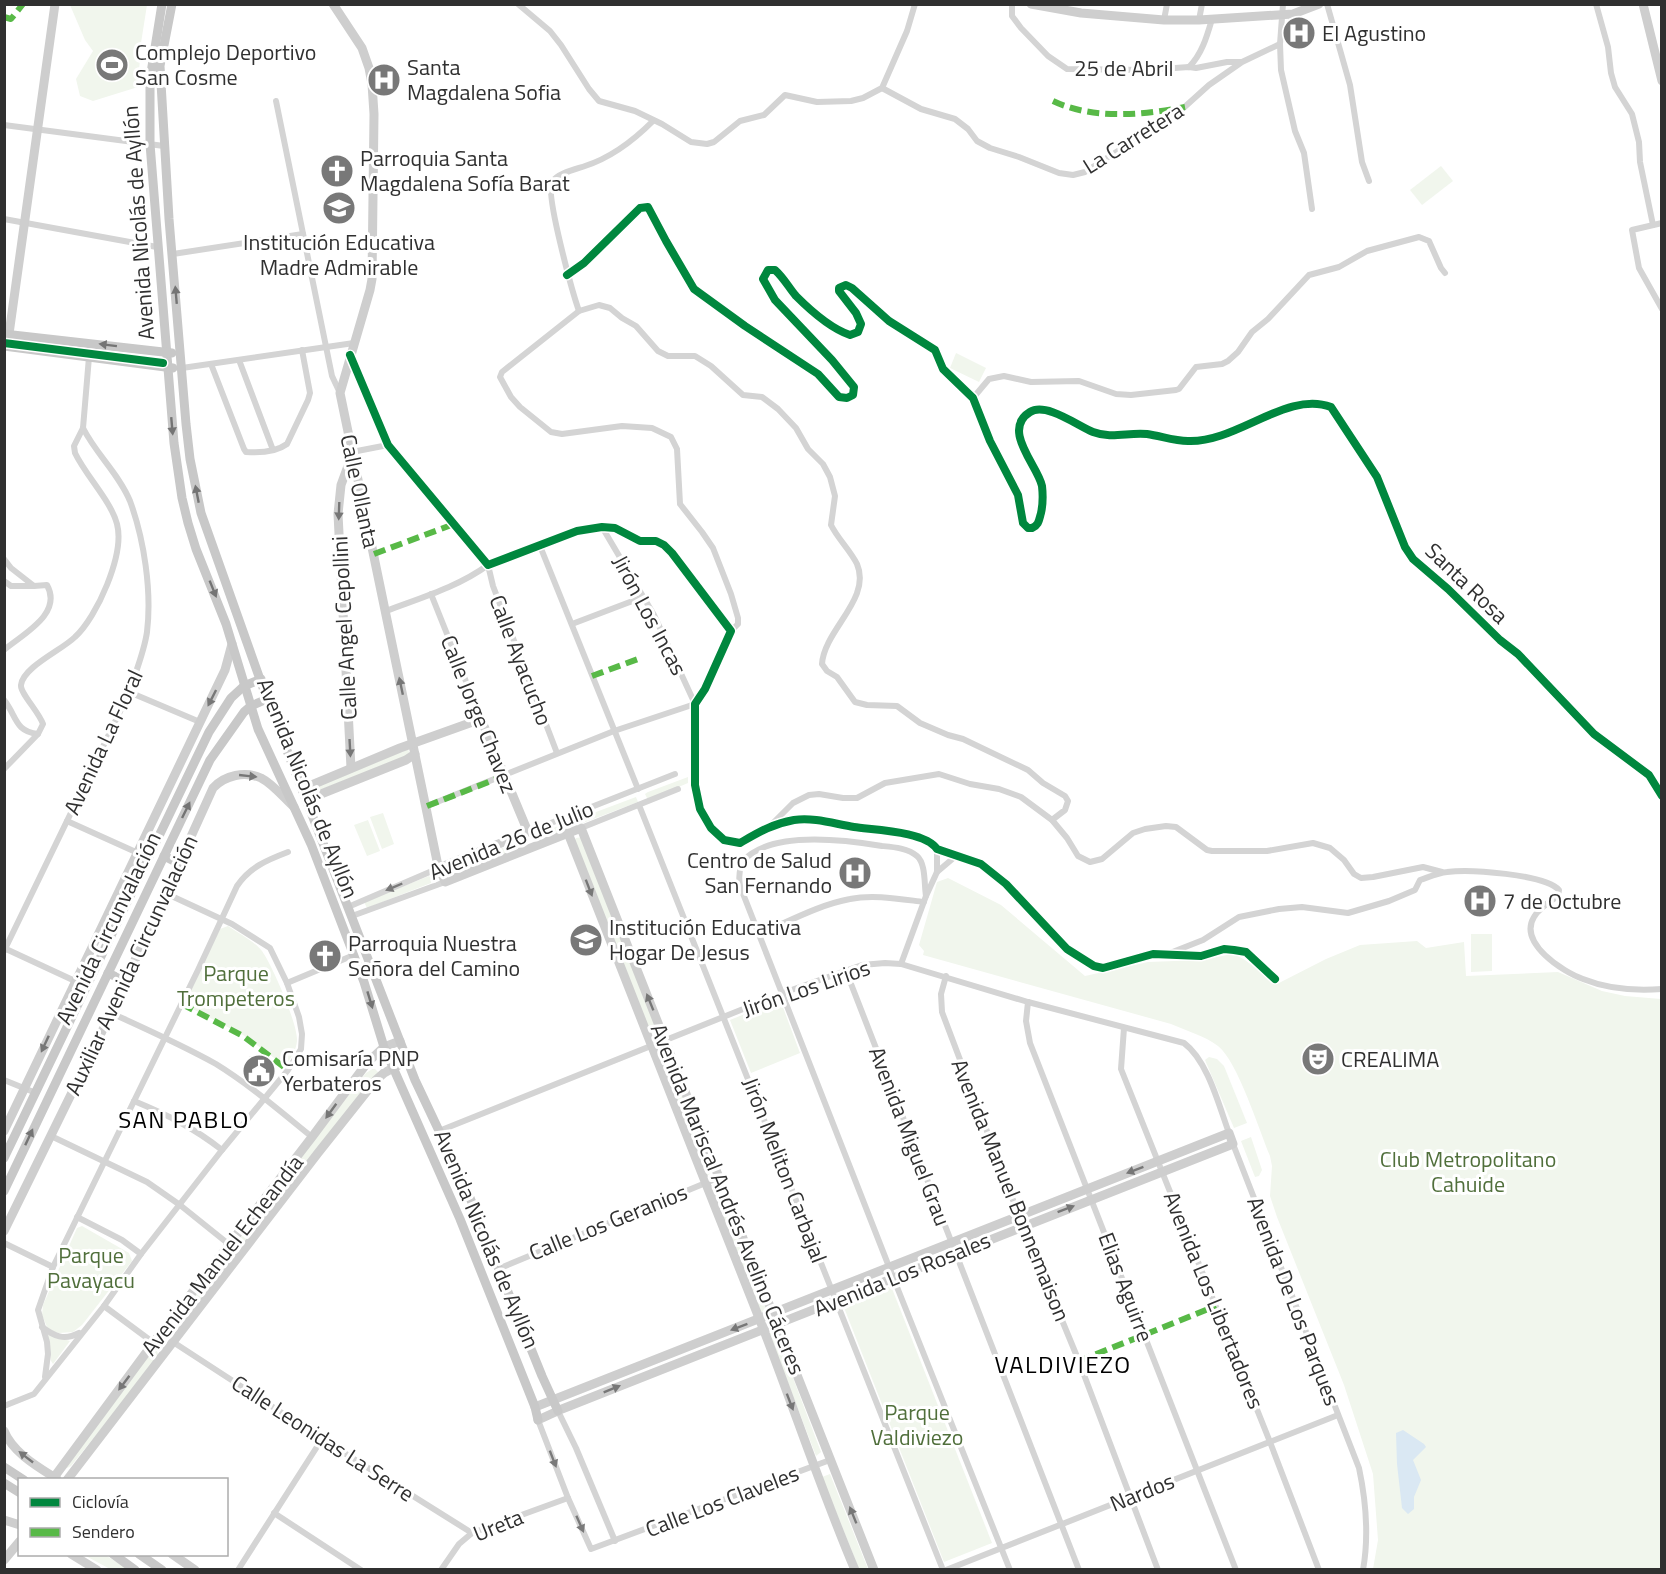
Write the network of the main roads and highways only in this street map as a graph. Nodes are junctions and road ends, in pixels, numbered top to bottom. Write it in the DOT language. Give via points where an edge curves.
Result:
graph roads {
  1 [pos="162,4"];
  2 [pos="171,4"];
  3 [pos="7,334"];
  4 [pos="4,346"];
  5 [pos="166,352"];
  6 [pos="180,353"];
  7 [pos="167,368"];
  8 [pos="182,368"];
  9 [pos="261,679"];
  10 [pos="244,686"];
  11 [pos="267,699"];
  12 [pos="251,706"];
  13 [pos="164,856"];
  14 [pos="178,863"];
  15 [pos="108,973"];
  16 [pos="125,981"];
  17 [pos="4,1158"];
  18 [pos="4,1191"];
  19 [pos="558,1410"];
  20 [pos="538,1420"];
  21 [pos="4,1467"];
  22 [pos="22,1478"];
  23 [pos="4,1483"];
  24 [pos="18,1492"];
  25 [pos="116,1556"];
  26 [pos="142,1556"];
  27 [pos="135,1569"];
  28 [pos="162,1569"];
  1 -- 5 [label="main road, Avenida Nicolás de Ayllón" via="150,79 150,144"];
  6 -- 2 [label="main road, Avenida Nicolás de Ayllón, one-way" via="160,66"];
  5 -- 3 [label="main road, one-way"];
  4 -- 7 [label="main road"];
  5 -- 6 [label="main road"];
  5 -- 7 [label="main road, Avenida Nicolás de Ayllón"];
  6 -- 8 [label="main road, Avenida Nicolás de Ayllón"];
  7 -- 8 [label="main road"];
  7 -- 10 [label="main road, Avenida Nicolás de Ayllón, one-way" via="182,498"];
  9 -- 8 [label="main road, Avenida Nicolás de Ayllón, one-way" via="201,513 190,459"];
  9 -- 10 [label="main road, Avenida Circunvalación"];
  9 -- 11 [label="main road, Avenida Nicolás de Ayllón"];
  10 -- 12 [label="main road, Avenida Nicolás de Ayllón"];
  10 -- 17 [label="main road, Avenida Circunvalación" via="231,698 209,732"];
  11 -- 12 [label="main road, Avenida Circunvalación"];
  11 -- 19 [label="main road, Avenida Nicolás de Ayllón" via="400,1041"];
  13 -- 12 [label="main road, Avenida Circunvalación, one-way" via="210,760"];
  12 -- 20 [label="main road, Avenida Nicolás de Ayllón, one-way" via="311,844 384,1047 460,1219"];
  13 -- 14 [label="main road"];
  13 -- 15 [label="main road, Avenida Circunvalación"];
  15 -- 16 [label="main road"];
  18 -- 15 [label="main road, Avenida Circunvalación, one-way"];
  21 -- 22 [label="main road"];
  23 -- 24 [label="main road"];
  25 -- 27 [label="main road"];
  26 -- 28 [label="main road"];
}
